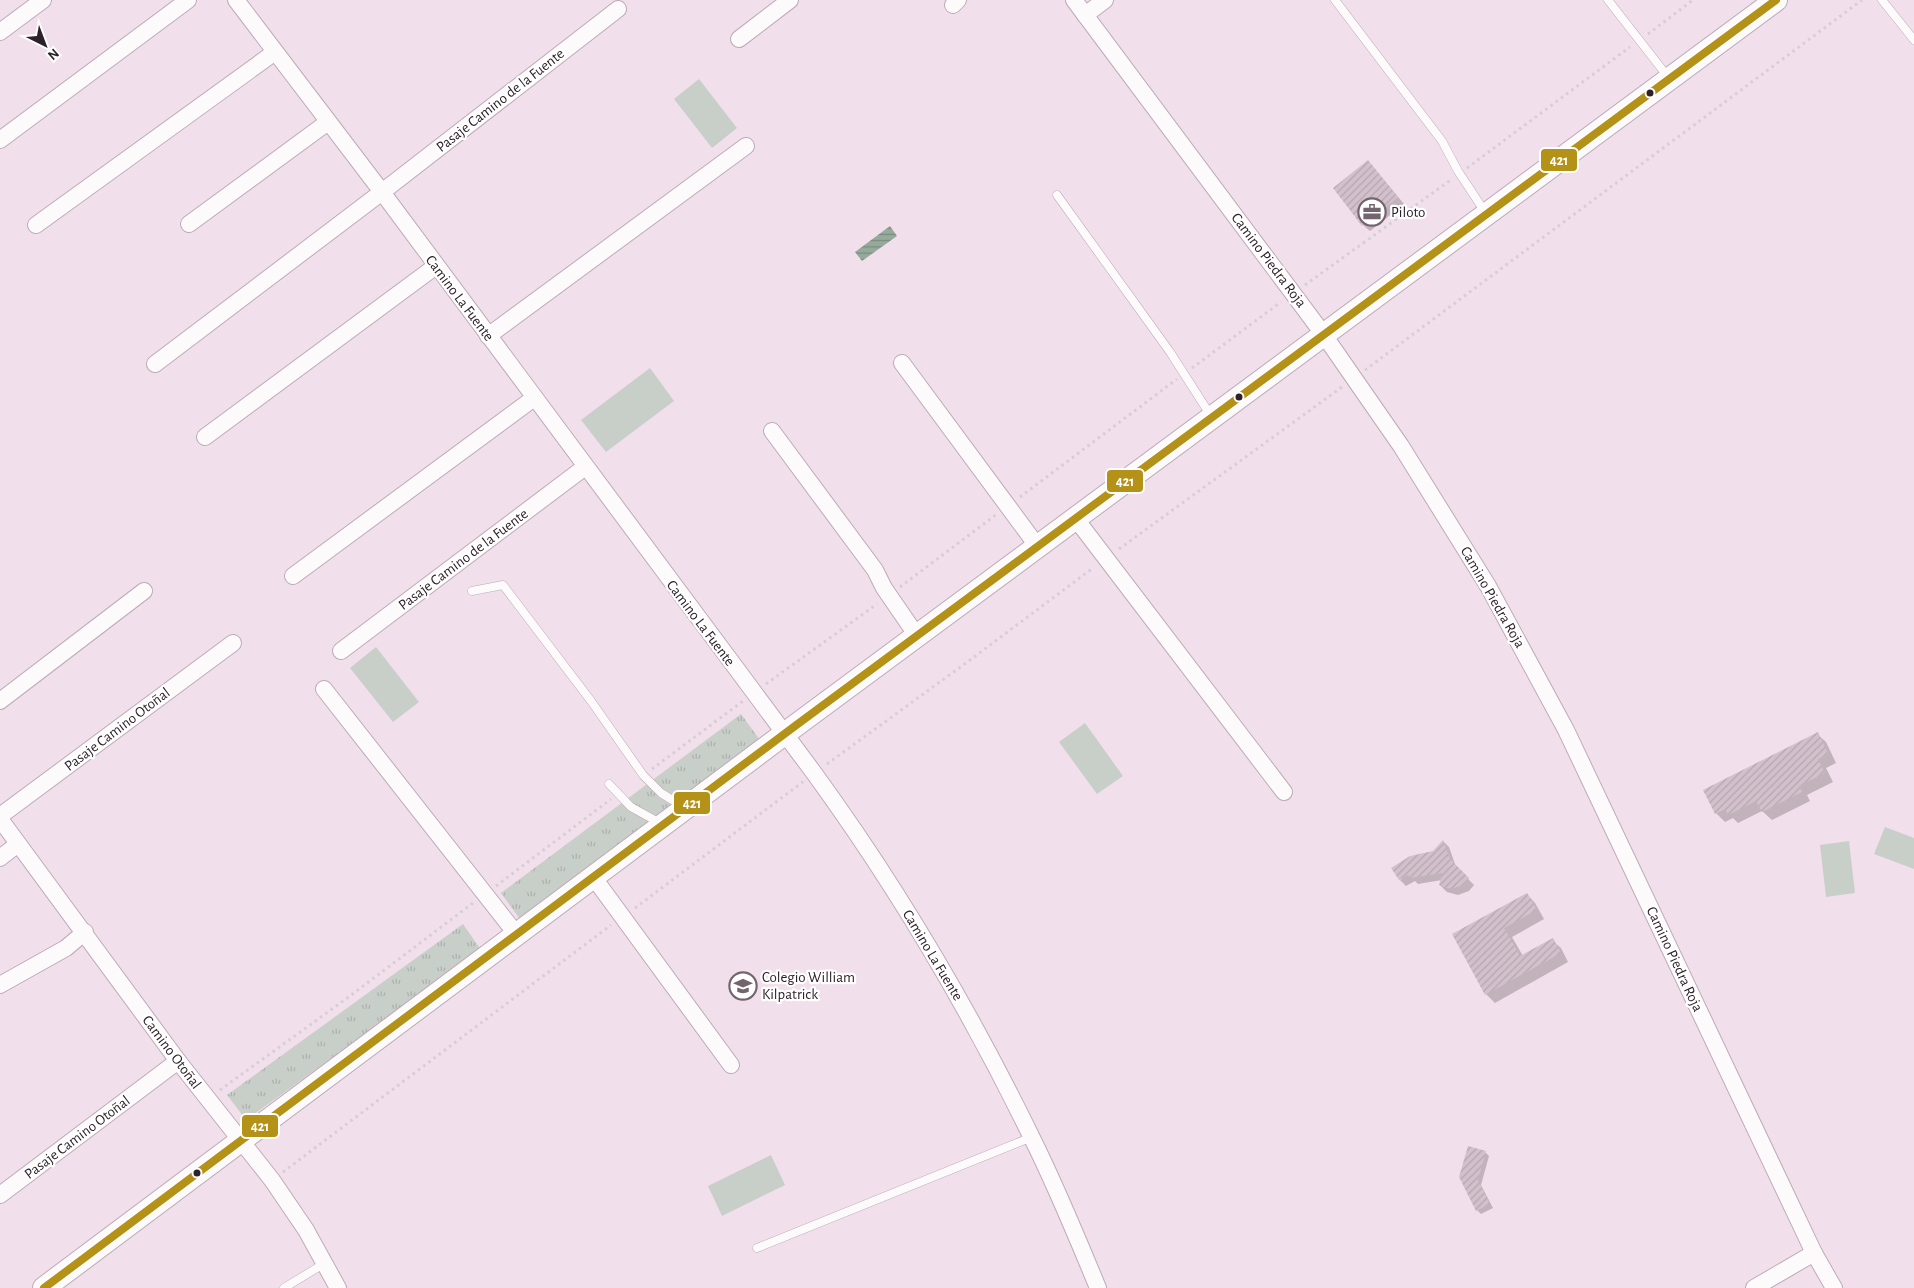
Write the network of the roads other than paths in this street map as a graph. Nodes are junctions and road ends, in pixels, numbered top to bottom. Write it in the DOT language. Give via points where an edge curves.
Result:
graph roads {
  1 [pos="43,0"];
  2 [pos="188,0"];
  3 [pos="236,0"];
  4 [pos="790,0"];
  5 [pos="1074,0"];
  6 [pos="1105,0"];
  7 [pos="1335,0"];
  8 [pos="1608,0"];
  9 [pos="1776,0"];
  10 [pos="1882,0"];
  11 [pos="618,8"];
  12 [pos="1085,15"];
  13 [pos="0,32"];
  14 [pos="738,39"];
  15 [pos="1914,40"];
  16 [pos="275,52"];
  17 [pos="1670,79"];
  18 [pos="328,122"];
  19 [pos="0,140"];
  20 [pos="746,146"];
  21 [pos="382,192"];
  22 [pos="1058,195"];
  23 [pos="1487,214"];
  24 [pos="190,224"];
  25 [pos="36,225"];
  26 [pos="436,266"];
  27 [pos="1324,335"];
  28 [pos="488,336"];
  29 [pos="902,363"];
  30 [pos="155,364"];
  31 [pos="534,398"];
  32 [pos="1212,418"];
  33 [pos="772,431"];
  34 [pos="205,437"];
  35 [pos="585,467"];
  36 [pos="1076,519"];
  37 [pos="1038,547"];
  38 [pos="293,576"];
  39 [pos="144,591"];
  40 [pos="472,591"];
  41 [pos="917,636"];
  42 [pos="233,643"];
  43 [pos="341,651"];
  44 [pos="324,689"];
  45 [pos="0,701"];
  46 [pos="784,734"];
  47 [pos="610,784"];
  48 [pos="1284,792"];
  49 [pos="686,808"];
  50 [pos="0,817"];
  51 [pos="663,825"];
  52 [pos="18,844"];
  53 [pos="0,858"];
  54 [pos="594,878"];
  55 [pos="85,932"];
  56 [pos="517,935"];
  57 [pos="0,985"];
  58 [pos="178,1061"];
  59 [pos="731,1065"];
  60 [pos="1032,1137"];
  61 [pos="240,1141"];
  62 [pos="0,1195"];
  63 [pos="757,1248"];
  64 [pos="1814,1252"];
  65 [pos="325,1263"];
  66 [pos="44,1288"];
  67 [pos="284,1288"];
  68 [pos="338,1288"];
  69 [pos="1098,1288"];
  70 [pos="1754,1288"];
  71 [pos="1834,1288"];
  1 -- 13 [label="street"];
  2 -- 19 [label="street"];
  3 -- 16 [label="street, Camino La Fuente"];
  4 -- 14 [label="street"];
  5 -- 12 [label="street, Camino Piedra Roja"];
  6 -- 12 [label="street"];
  7 -- 23 [label="lane" via="1442,141"];
  8 -- 17 [label="lane"];
  9 -- 17 [label="street"];
  10 -- 15 [label="lane"];
  11 -- 21 [label="street, Pasaje Camino de la Fuente"];
  12 -- 27 [label="street, Camino Piedra Roja"];
  16 -- 18 [label="street, Camino La Fuente"];
  16 -- 25 [label="street"];
  17 -- 23 [label="street"];
  18 -- 21 [label="street, Camino La Fuente"];
  18 -- 24 [label="street"];
  20 -- 28 [label="street"];
  21 -- 26 [label="street, Camino La Fuente"];
  21 -- 30 [label="street, Pasaje Camino de la Fuente"];
  22 -- 32 [label="lane"];
  23 -- 27 [label="street"];
  26 -- 28 [label="street, Camino La Fuente"];
  26 -- 34 [label="street"];
  27 -- 32 [label="street"];
  27 -- 64 [label="street, Camino Piedra Roja" via="1445,516 1488,586 1562,722"];
  28 -- 31 [label="street, Camino La Fuente"];
  29 -- 37 [label="street"];
  31 -- 35 [label="street, Camino La Fuente"];
  31 -- 38 [label="street"];
  32 -- 36 [label="street"];
  33 -- 41 [label="street" via="875,570"];
  35 -- 43 [label="street, Pasaje Camino de la Fuente"];
  35 -- 46 [label="street, Camino La Fuente"];
  36 -- 37 [label="street"];
  36 -- 48 [label="street"];
  37 -- 41 [label="street"];
  39 -- 45 [label="street"];
  40 -- 49 [label="lane" via="504,585 592,701 643,775 661,793"];
  41 -- 46 [label="street"];
  42 -- 50 [label="street, Pasaje Camino Otoñal"];
  44 -- 56 [label="street"];
  46 -- 49 [label="street"];
  46 -- 60 [label="street, Camino La Fuente" via="874,860 938,961"];
  47 -- 51 [label="lane" via="631,807"];
  49 -- 51 [label="street"];
  50 -- 52 [label="street, Camino Otoñal"];
  51 -- 54 [label="street"];
  52 -- 53 [label="street"];
  52 -- 55 [label="street, Camino Otoñal"];
  54 -- 56 [label="street"];
  54 -- 59 [label="street"];
  55 -- 57 [label="street" via="66,948"];
  55 -- 58 [label="street, Camino Otoñal"];
  56 -- 61 [label="street"];
  58 -- 61 [label="street, Camino Otoñal"];
  58 -- 62 [label="street, Pasaje Camino Otoñal"];
  60 -- 63 [label="lane"];
  60 -- 69 [label="street, Camino La Fuente"];
  61 -- 65 [label="street, Camino Otoñal" via="272,1180"];
  61 -- 66 [label="street"];
  64 -- 70 [label="street"];
  64 -- 71 [label="street, Camino Piedra Roja"];
  65 -- 67 [label="lane"];
  65 -- 68 [label="street, Camino Otoñal"];
}
